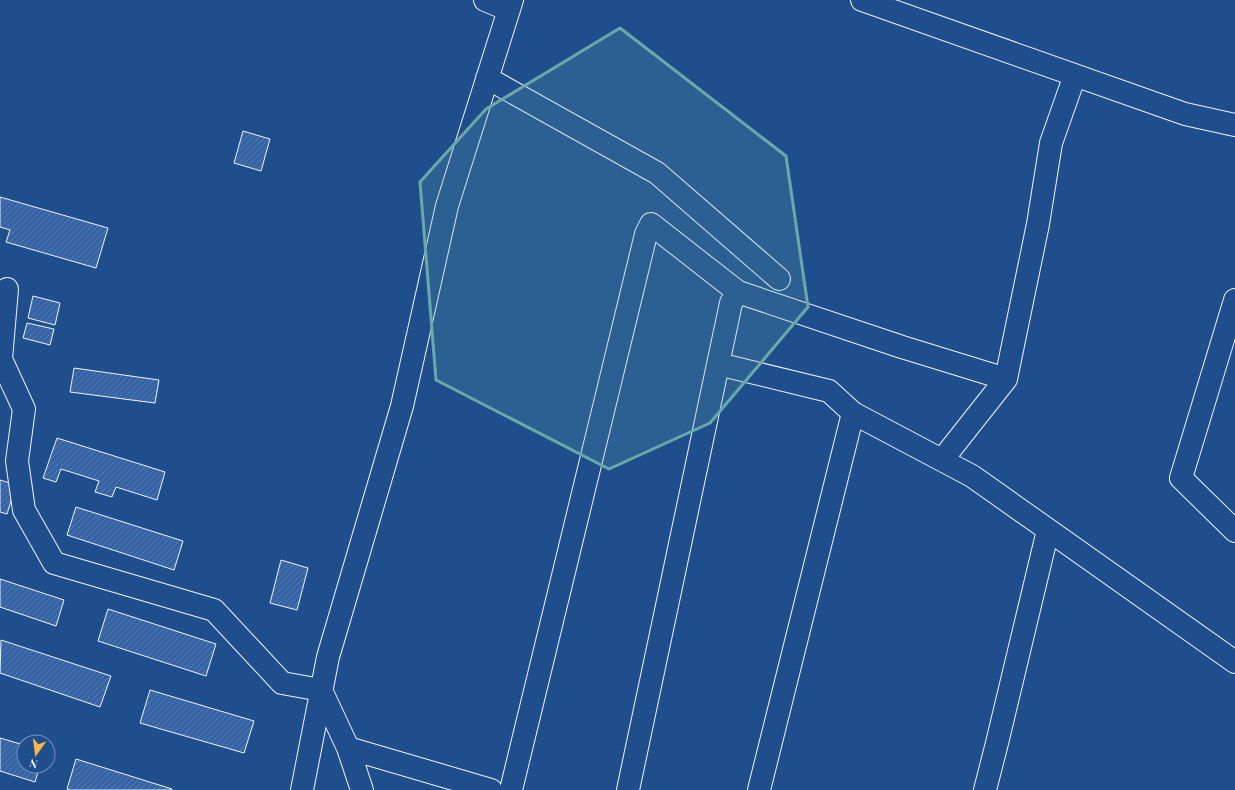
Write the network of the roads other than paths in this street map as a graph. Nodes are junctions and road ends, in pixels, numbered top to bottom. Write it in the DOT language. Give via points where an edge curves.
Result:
graph roads {
  1 [pos="485,0"];
  2 [pos="862,0"];
  3 [pos="510,5"];
  4 [pos="1075,75"];
  5 [pos="488,78"];
  6 [pos="1235,125"];
  7 [pos="779,279"];
  8 [pos="7,289"];
  9 [pos="738,292"];
  10 [pos="1235,300"];
  11 [pos="718,364"];
  12 [pos="1006,379"];
  13 [pos="853,413"];
  14 [pos="942,460"];
  15 [pos="1048,530"];
  16 [pos="1235,531"];
  17 [pos="1235,662"];
  18 [pos="321,690"];
  19 [pos="348,748"];
  20 [pos="302,790"];
  21 [pos="362,790"];
  22 [pos="491,790"];
  23 [pos="511,790"];
  24 [pos="628,790"];
  25 [pos="759,790"];
  26 [pos="985,790"];
  1 -- 3 [label="street"];
  2 -- 4 [label="street"];
  3 -- 5 [label="street"];
  4 -- 6 [label="street" via="1185,114"];
  4 -- 12 [label="street" via="1051,143 1038,224"];
  5 -- 7 [label="street" via="657,173"];
  5 -- 18 [label="street" via="448,206 402,406 328,657"];
  8 -- 18 [label="street" via="1,359 24,409 17,461 24,510 54,563 214,610 282,683"];
  9 -- 11 [label="street" via="731,303"];
  9 -- 12 [label="street"];
  9 -- 23 [label="street" via="651,224 646,234"];
  10 -- 16 [label="street" via="1182,478"];
  11 -- 13 [label="street" via="829,391"];
  11 -- 24 [label="street"];
  12 -- 14 [label="street"];
  13 -- 14 [label="street"];
  13 -- 25 [label="street"];
  14 -- 15 [label="street" via="972,476"];
  15 -- 17 [label="street"];
  15 -- 26 [label="street"];
  18 -- 19 [label="street"];
  18 -- 20 [label="street"];
  19 -- 21 [label="street"];
  19 -- 22 [label="street"];
}
